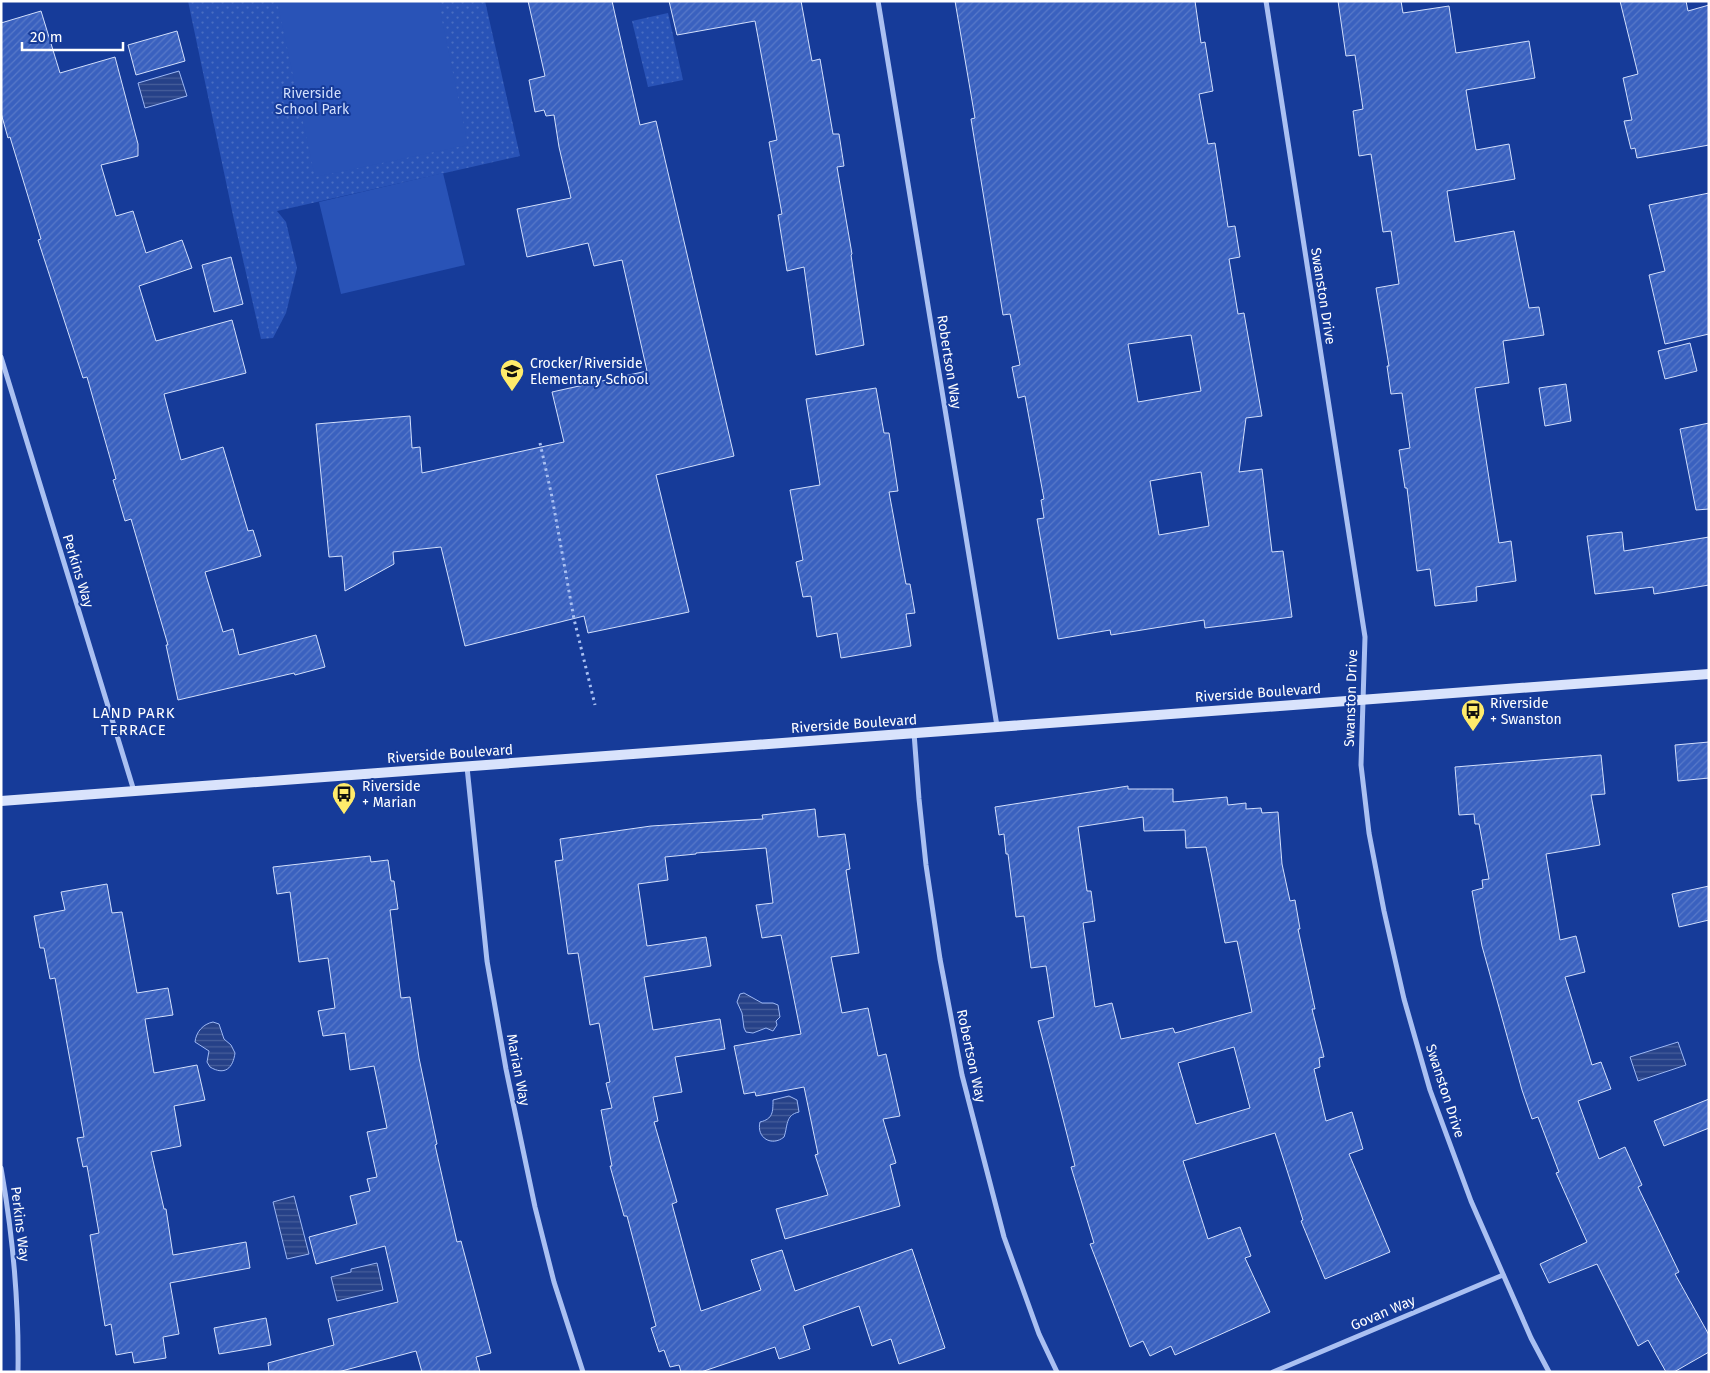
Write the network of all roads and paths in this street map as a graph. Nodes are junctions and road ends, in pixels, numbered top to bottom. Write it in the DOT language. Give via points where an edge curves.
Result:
graph roads {
  1 [pos="878,1"];
  2 [pos="1266,1"];
  3 [pos="1,357"];
  4 [pos="540,443"];
  5 [pos="1709,674"];
  6 [pos="1364,699"];
  7 [pos="595,705"];
  8 [pos="998,726"];
  9 [pos="914,733"];
  10 [pos="467,766"];
  11 [pos="134,791"];
  12 [pos="1,801"];
  13 [pos="1,1168"];
  14 [pos="1502,1275"];
  15 [pos="18,1372"];
  16 [pos="583,1372"];
  17 [pos="1057,1372"];
  18 [pos="1273,1372"];
  19 [pos="1549,1372"];
  1 -- 8 [label="street, Robertson Way"];
  2 -- 6 [label="street, Swanston Drive" via="1365,637"];
  3 -- 11 [label="street, Perkins Way"];
  4 -- 7 [label="path" via="574,619"];
  5 -- 6 [label="main road, Riverside Boulevard"];
  6 -- 8 [label="main road, Riverside Boulevard"];
  6 -- 14 [label="street, Swanston Drive" via="1361,765 1384,911 1402,990 1430,1090"];
  8 -- 9 [label="main road, Riverside Boulevard"];
  9 -- 10 [label="main road, Riverside Boulevard"];
  9 -- 17 [label="street, Robertson Way" via="926,865 962,1075 1004,1237 1039,1334"];
  10 -- 11 [label="main road, Riverside Boulevard"];
  10 -- 16 [label="street, Marian Way" via="487,961 506,1068 551,1273"];
  11 -- 12 [label="main road, Riverside Boulevard"];
  13 -- 15 [label="street, Perkins Way" via="10,1220 19,1324"];
  14 -- 18 [label="street, Govan Way"];
  14 -- 19 [label="street, Swanston Drive"];
}
